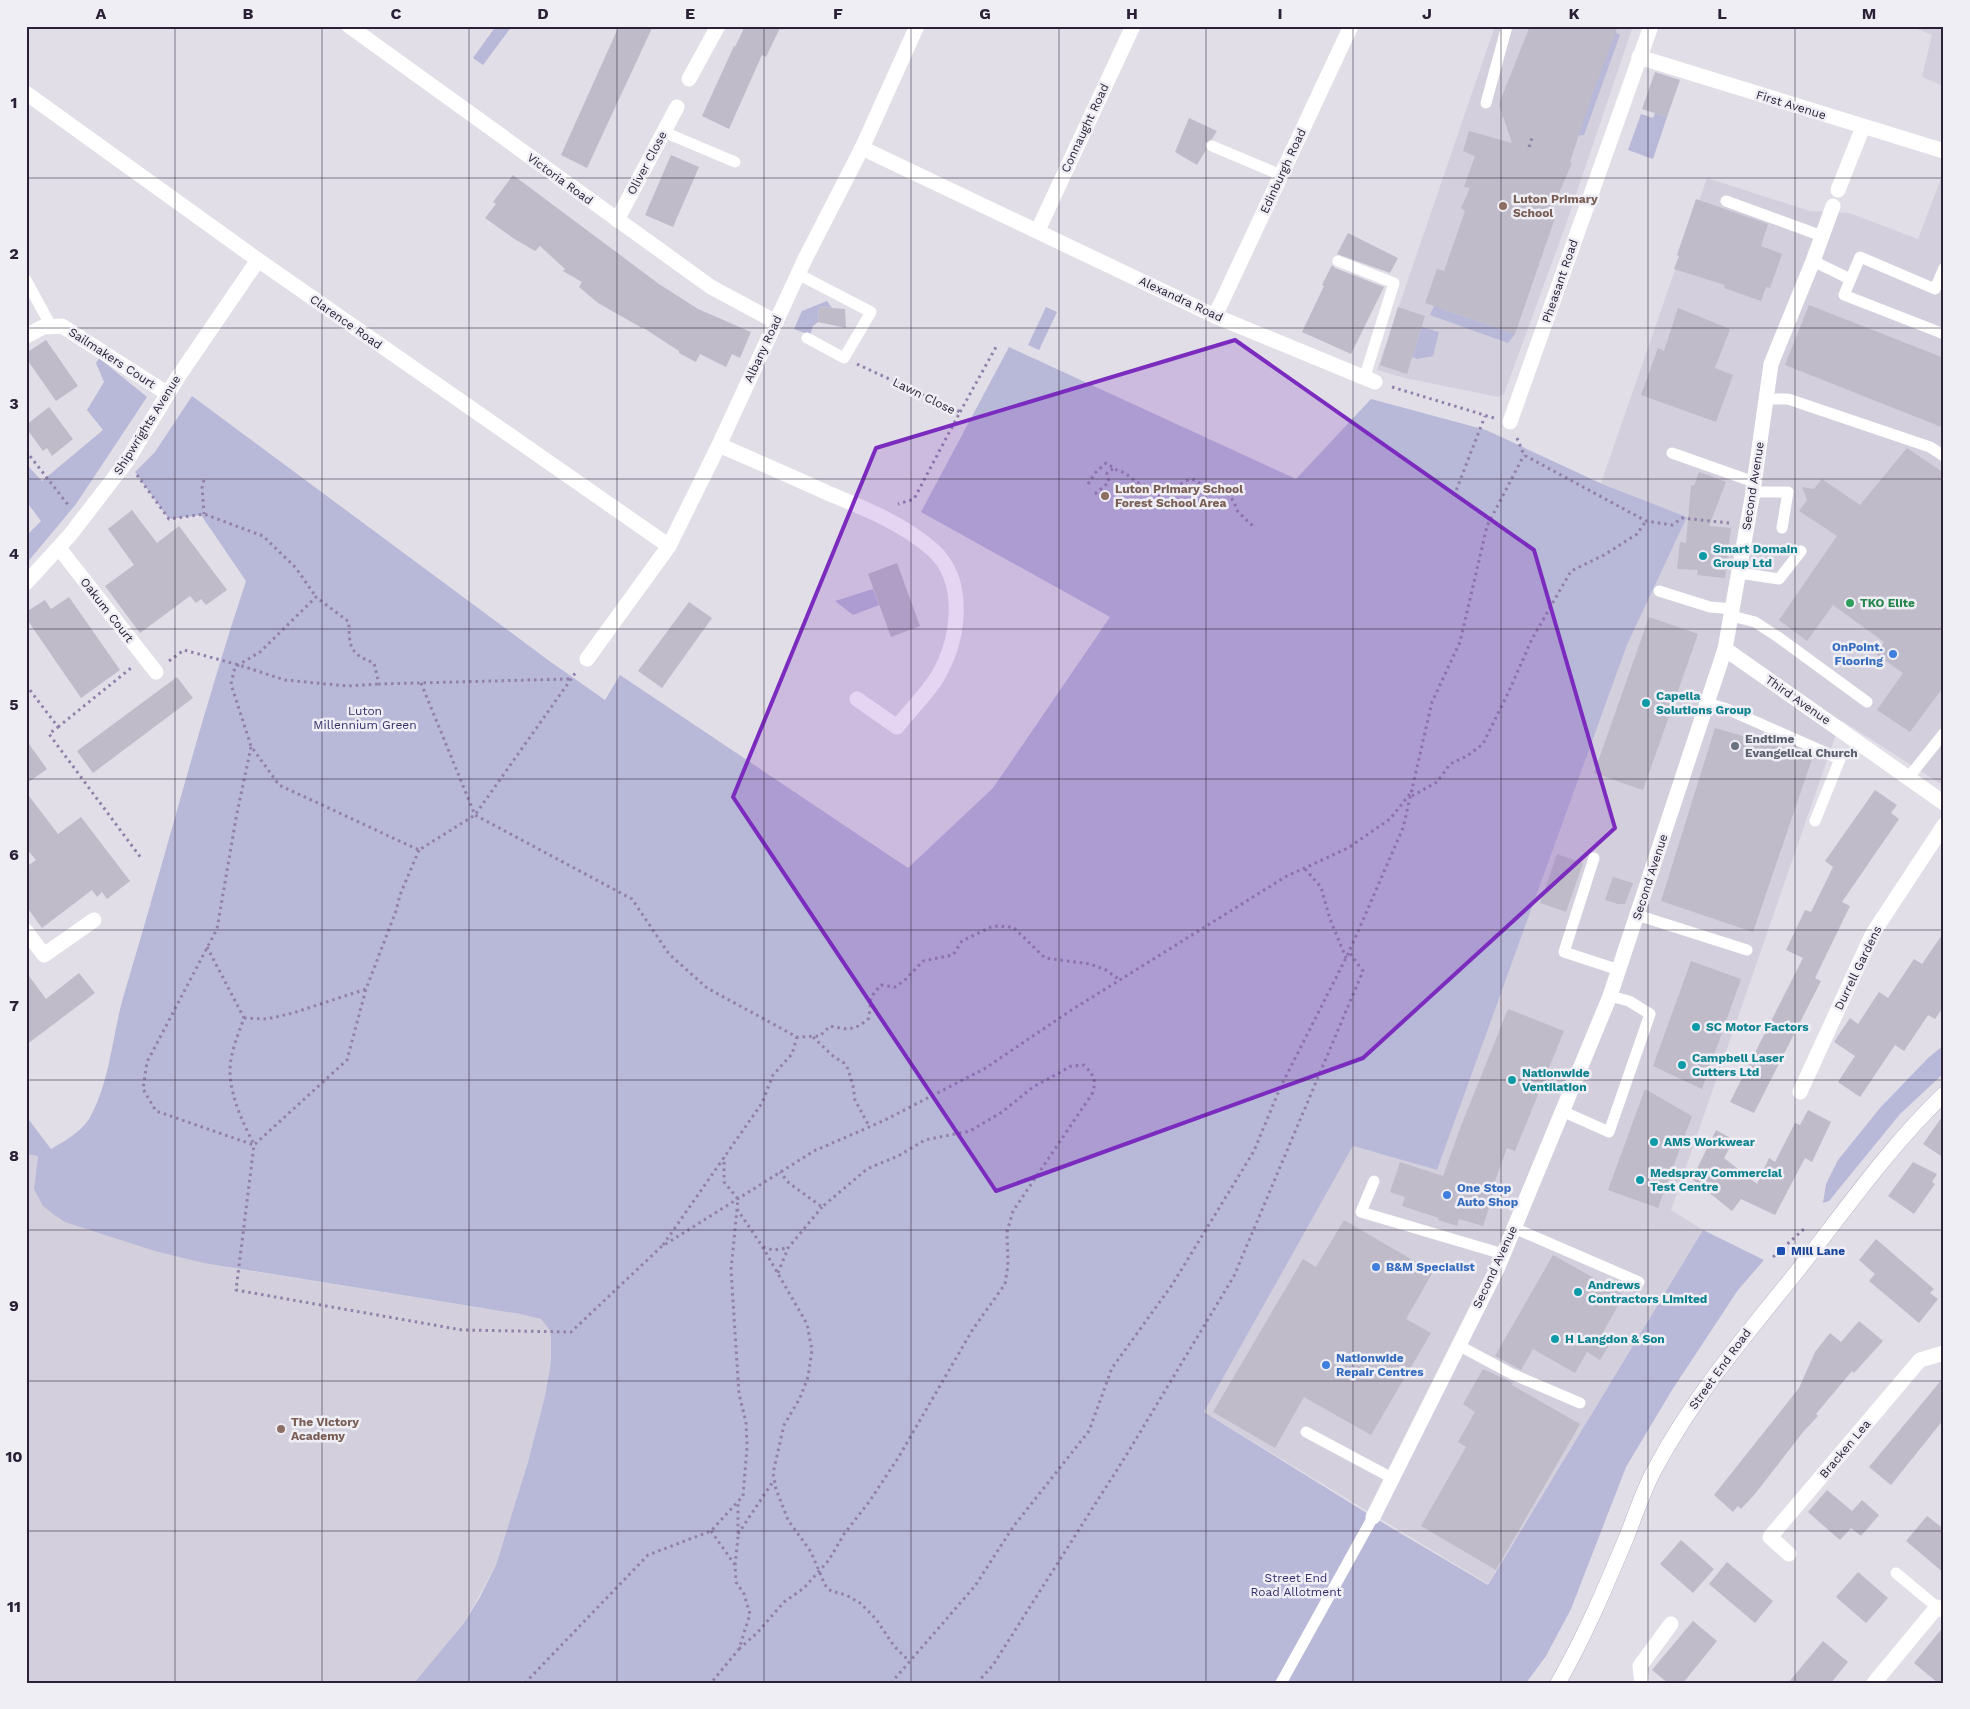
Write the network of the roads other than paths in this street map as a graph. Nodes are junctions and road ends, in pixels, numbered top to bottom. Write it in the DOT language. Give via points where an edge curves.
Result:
graph roads {
  1 [pos="349,26"];
  2 [pos="718,26"];
  3 [pos="917,26"];
  4 [pos="1133,26"];
  5 [pos="1352,26"];
  6 [pos="1507,26"];
  7 [pos="1650,26"];
  8 [pos="1639,57"];
  9 [pos="689,79"];
  10 [pos="26,93"];
  11 [pos="1486,103"];
  12 [pos="677,107"];
  13 [pos="1863,127"];
  14 [pos="664,132"];
  15 [pos="1212,146"];
  16 [pos="862,148"];
  17 [pos="1944,151"];
  18 [pos="735,162"];
  19 [pos="1282,175"];
  20 [pos="1838,190"];
  21 [pos="1726,201"];
  22 [pos="1833,206"];
  23 [pos="617,220"];
  24 [pos="1038,230"];
  25 [pos="1822,236"];
  26 [pos="258,260"];
  27 [pos="1338,261"];
  28 [pos="1813,261"];
  29 [pos="1944,268"];
  30 [pos="798,274"];
  31 [pos="1850,279"];
  32 [pos="26,280"];
  33 [pos="1215,316"];
  34 [pos="776,322"];
  35 [pos="51,326"];
  36 [pos="1944,334"];
  37 [pos="26,336"];
  38 [pos="807,338"];
  39 [pos="1369,380"];
  40 [pos="168,394"];
  41 [pos="1766,398"];
  42 [pos="1510,422"];
  43 [pos="719,445"];
  44 [pos="1672,453"];
  45 [pos="1944,456"];
  46 [pos="1753,487"];
  47 [pos="1782,528"];
  48 [pos="669,546"];
  49 [pos="59,548"];
  50 [pos="1801,550"];
  51 [pos="1739,573"];
  52 [pos="26,583"];
  53 [pos="1659,591"];
  54 [pos="1732,613"];
  55 [pos="1725,649"];
  56 [pos="587,659"];
  57 [pos="155,672"];
  58 [pos="857,699"];
  59 [pos="1867,702"];
  60 [pos="1707,703"];
  61 [pos="1944,733"];
  62 [pos="1908,778"];
  63 [pos="1944,803"];
  64 [pos="1815,821"];
  65 [pos="1944,825"];
  66 [pos="1594,858"];
  67 [pos="1637,915"];
  68 [pos="94,920"];
  69 [pos="26,931"];
  70 [pos="1748,950"];
  71 [pos="1619,970"];
  72 [pos="1610,996"];
  73 [pos="1800,1092"];
  74 [pos="1944,1094"];
  75 [pos="1562,1111"];
  76 [pos="1374,1181"];
  77 [pos="1514,1228"];
  78 [pos="1503,1254"];
  79 [pos="1639,1282"];
  80 [pos="1458,1345"];
  81 [pos="1944,1353"];
  82 [pos="1580,1403"];
  83 [pos="1306,1432"];
  84 [pos="1392,1478"];
  85 [pos="1372,1517"];
  86 [pos="1788,1554"];
  87 [pos="1896,1573"];
  88 [pos="1940,1610"];
  89 [pos="1671,1624"];
  90 [pos="1281,1683"];
  91 [pos="1558,1683"];
  92 [pos="1642,1683"];
  93 [pos="1874,1683"];
  1 -- 23 [label="street, Victoria Road"];
  2 -- 9 [label="street"];
  3 -- 16 [label="street, Albany Road"];
  4 -- 24 [label="street, Connaught Road"];
  5 -- 19 [label="street, Edinburgh Road"];
  6 -- 11 [label="lane"];
  7 -- 8 [label="street, Pheasant Road"];
  8 -- 13 [label="street, First Avenue"];
  8 -- 42 [label="street, Pheasant Road"];
  10 -- 26 [label="street, Clarence Road"];
  12 -- 14 [label="street, Oliver Close"];
  13 -- 17 [label="street, First Avenue"];
  13 -- 20 [label="street"];
  14 -- 18 [label="lane"];
  14 -- 23 [label="street, Oliver Close"];
  15 -- 19 [label="lane"];
  16 -- 24 [label="street, Alexandra Road"];
  16 -- 30 [label="street, Albany Road"];
  19 -- 33 [label="street, Edinburgh Road"];
  21 -- 25 [label="lane"];
  22 -- 25 [label="street, Second Avenue"];
  23 -- 34 [label="street, Victoria Road" via="711,287"];
  24 -- 33 [label="street, Alexandra Road"];
  25 -- 28 [label="street, Second Avenue"];
  26 -- 40 [label="street, Shipwrights Avenue"];
  26 -- 48 [label="street, Clarence Road"];
  27 -- 39 [label="lane" via="1394,284"];
  28 -- 31 [label="lane"];
  28 -- 41 [label="street, Second Avenue" via="1771,364"];
  29 -- 31 [label="lane" via="1936,289 1860,257"];
  30 -- 34 [label="street, Albany Road"];
  30 -- 38 [label="lane" via="871,312 844,358"];
  31 -- 36 [label="lane" via="1844,295"];
  32 -- 35 [label="lane"];
  33 -- 39 [label="street, Alexandra Road"];
  34 -- 43 [label="street, Albany Road"];
  35 -- 37 [label="street, Sailmakers Court"];
  35 -- 40 [label="street, Sailmakers Court" via="62,326"];
  40 -- 49 [label="street, Shipwrights Avenue" via="127,461"];
  41 -- 45 [label="lane" via="1788,399 1930,447"];
  41 -- 46 [label="street, Second Avenue"];
  43 -- 48 [label="street, Albany Road"];
  43 -- 58 [label="street" via="874,512 905,530 937,555 945,566 957,615 951,644 939,674 897,727"];
  44 -- 46 [label="lane"];
  46 -- 47 [label="lane" via="1788,492"];
  46 -- 51 [label="street, Second Avenue"];
  48 -- 56 [label="street, Albany Road"];
  49 -- 52 [label="street, Shipwrights Avenue"];
  49 -- 57 [label="street, Oakum Court"];
  50 -- 51 [label="lane" via="1779,579"];
  51 -- 54 [label="street, Second Avenue"];
  53 -- 54 [label="lane"];
  54 -- 55 [label="street, Second Avenue"];
  54 -- 59 [label="lane" via="1778,637"];
  55 -- 60 [label="street, Second Avenue"];
  55 -- 62 [label="street, Third Avenue"];
  60 -- 64 [label="lane" via="1840,759"];
  60 -- 67 [label="street, Second Avenue"];
  61 -- 62 [label="lane"];
  62 -- 63 [label="street, Third Avenue"];
  65 -- 73 [label="street, Durrell Gardens" via="1873,933"];
  66 -- 71 [label="lane" via="1564,952"];
  67 -- 70 [label="lane"];
  67 -- 71 [label="street, Second Avenue"];
  68 -- 69 [label="street" via="44,955"];
  71 -- 72 [label="street, Second Avenue"];
  72 -- 75 [label="street, Second Avenue"];
  72 -- 75 [label="lane" via="1629,1001 1650,1014 1609,1132"];
  74 -- 91 [label="street, Street End Road" via="1917,1120 1852,1199 1693,1405 1655,1468 1579,1644"];
  75 -- 77 [label="street, Second Avenue"];
  76 -- 78 [label="lane" via="1361,1212"];
  77 -- 78 [label="street, Second Avenue"];
  77 -- 79 [label="lane"];
  78 -- 80 [label="street, Second Avenue"];
  80 -- 82 [label="lane" via="1512,1374"];
  80 -- 84 [label="street, Second Avenue"];
  81 -- 86 [label="street, Bracken Lea" via="1920,1360 1770,1537"];
  83 -- 84 [label="lane"];
  84 -- 85 [label="street, Second Avenue"];
  85 -- 90 [label="lane"];
  87 -- 88 [label="lane"];
  88 -- 93 [label="street"];
  89 -- 92 [label="street" via="1640,1666"];
}
